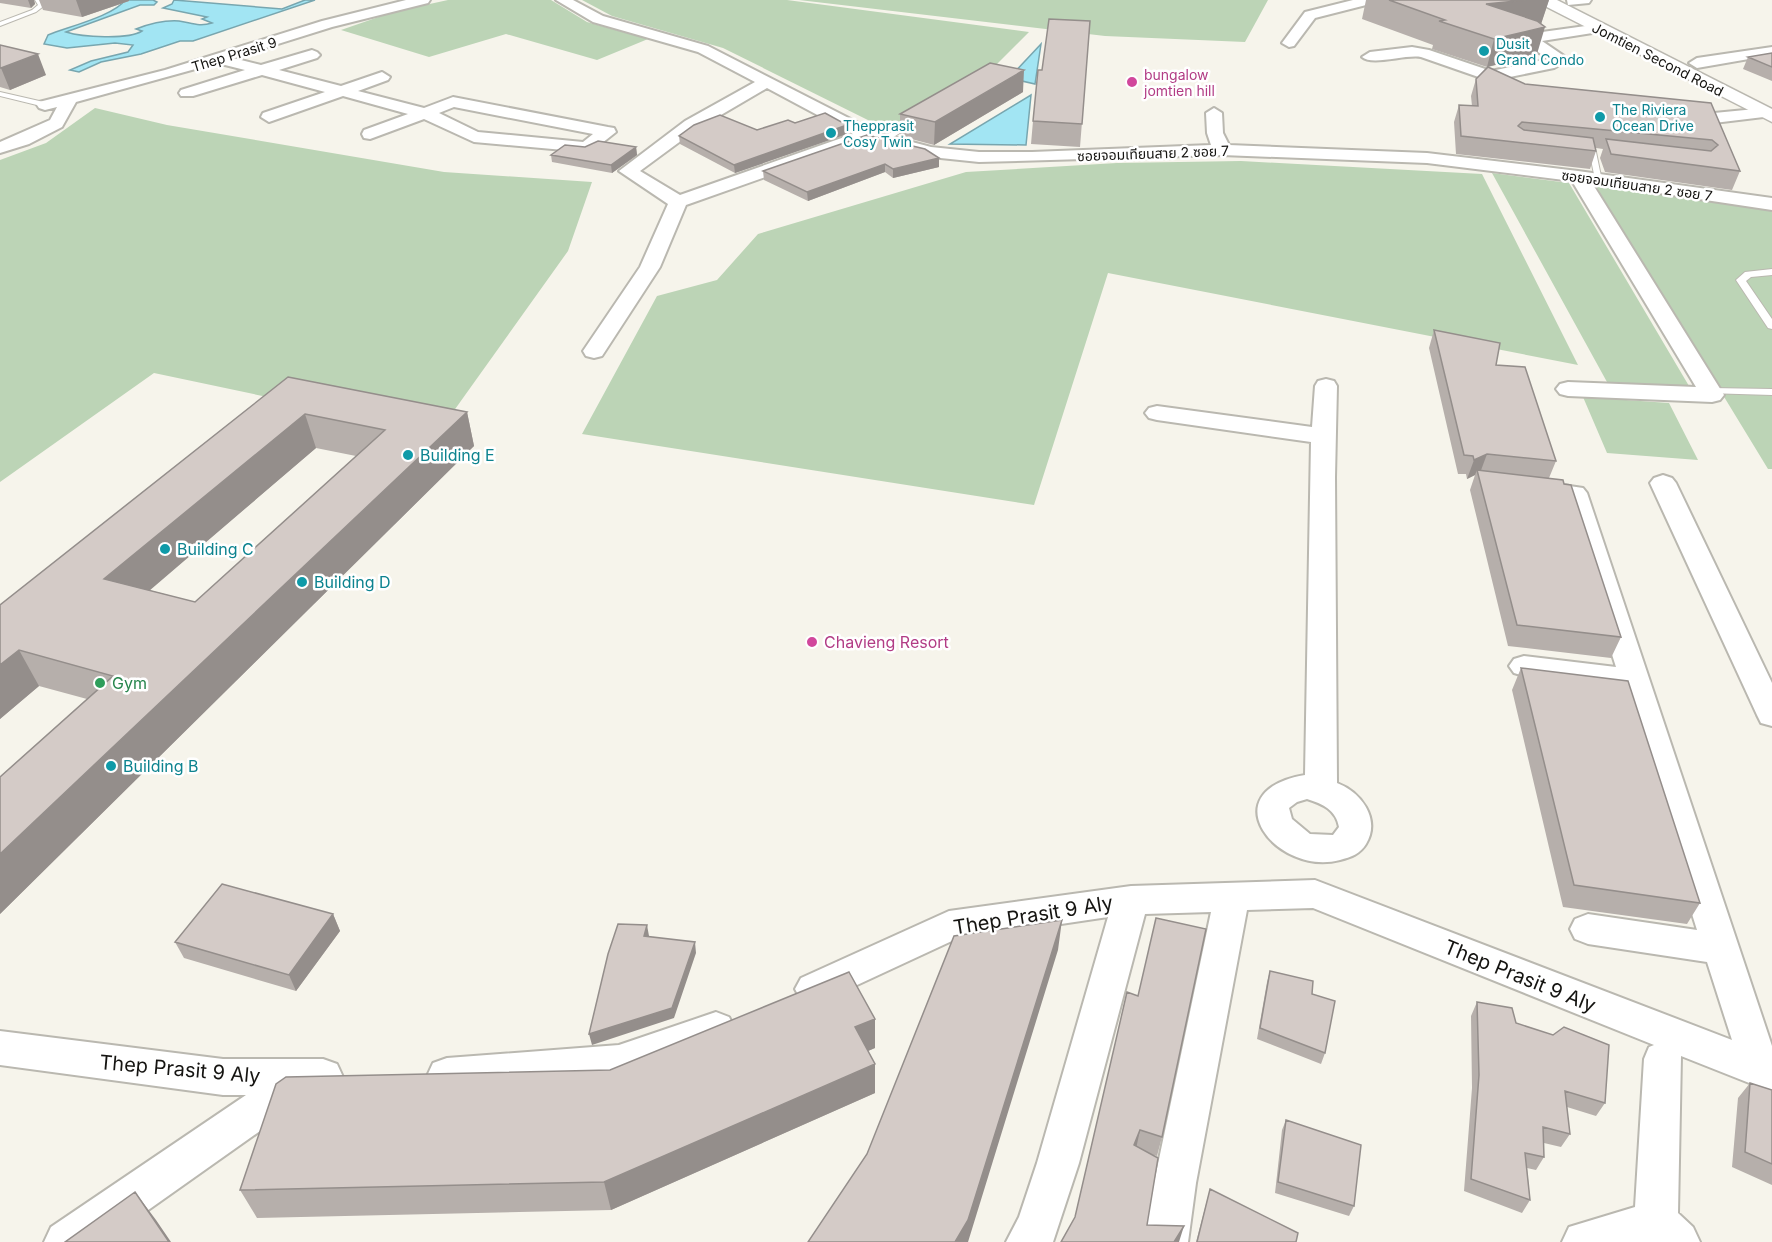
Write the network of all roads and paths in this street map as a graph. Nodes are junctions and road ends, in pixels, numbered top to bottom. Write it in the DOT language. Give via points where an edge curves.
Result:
graph roads {
  1 [pos="38,0"];
  2 [pos="423,0"];
  3 [pos="562,0"];
  4 [pos="1369,0"];
  5 [pos="1545,0"];
  6 [pos="1575,1"];
  7 [pos="0,24"];
  8 [pos="1600,28"];
  9 [pos="1290,43"];
  10 [pos="1772,51"];
  11 [pos="312,55"];
  12 [pos="1371,57"];
  13 [pos="219,59"];
  14 [pos="1697,63"];
  15 [pos="261,71"];
  16 [pos="382,77"];
  17 [pos="768,81"];
  18 [pos="339,92"];
  19 [pos="187,93"];
  20 [pos="0,94"];
  21 [pos="71,98"];
  22 [pos="45,105"];
  23 [pos="1770,110"];
  24 [pos="425,113"];
  25 [pos="1214,113"];
  26 [pos="269,117"];
  27 [pos="921,117"];
  28 [pos="1714,118"];
  29 [pos="369,134"];
  30 [pos="875,137"];
  31 [pos="0,148"];
  32 [pos="1222,150"];
  33 [pos="1582,150"];
  34 [pos="1592,152"];
  35 [pos="1604,153"];
  36 [pos="1578,176"];
  37 [pos="1599,179"];
  38 [pos="678,202"];
  39 [pos="1772,204"];
  40 [pos="1772,272"];
  41 [pos="1772,326"];
  42 [pos="594,351"];
  43 [pos="1326,386"];
  44 [pos="1568,389"];
  45 [pos="1710,391"];
  46 [pos="1772,392"];
  47 [pos="1157,413"];
  48 [pos="1323,436"];
  49 [pos="1663,483"];
  50 [pos="1515,487"];
  51 [pos="1524,666"];
  52 [pos="1634,680"];
  53 [pos="1772,715"];
  54 [pos="1321,789"];
  55 [pos="1317,849"];
  56 [pos="1315,894"];
  57 [pos="1232,897"];
  58 [pos="1131,900"];
  59 [pos="1588,929"];
  60 [pos="1721,949"];
  61 [pos="788,1001"];
  62 [pos="744,1020"];
  63 [pos="0,1048"];
  64 [pos="1664,1059"];
  65 [pos="1766,1071"];
  66 [pos="411,1076"];
  67 [pos="352,1077"];
  68 [pos="305,1078"];
  69 [pos="1667,1232"];
  70 [pos="66,1242"];
  71 [pos="1028,1242"];
  72 [pos="1166,1242"];
  73 [pos="1584,1242"];
  1 -- 7 [label="lane" via="42,5 34,11"];
  2 -- 13 [label="street, Thep Prasit 9" via="327,24"];
  3 -- 17 [label="street, ซอยจอมเทียนสาย 2 ซอย 7" via="598,19 702,50"];
  4 -- 9 [label="street" via="1310,15"];
  5 -- 8 [label="main road, Jomtien Second Road"];
  6 -- 14 [label="main road, Jomtien Second Road"];
  8 -- 12 [label="street" via="1540,36 1534,39 1536,44 1556,56 1556,61 1500,76 1412,51"];
  8 -- 23 [label="main road, Jomtien Second Road"];
  10 -- 14 [label="street"];
  11 -- 15 [label="street"];
  13 -- 15 [label="street"];
  13 -- 21 [label="street, Thep Prasit 9"];
  14 -- 23 [label="main road, Jomtien Second Road"];
  15 -- 18 [label="street"];
  15 -- 19 [label="street"];
  16 -- 18 [label="street"];
  17 -- 30 [label="street, ซอยจอมเทียนสาย 2 ซอย 7"];
  17 -- 38 [label="street" via="691,125 628,171"];
  18 -- 24 [label="street"];
  18 -- 26 [label="street"];
  20 -- 22 [label="lane"];
  21 -- 22 [label="street, Thep Prasit 9"];
  21 -- 31 [label="street" via="56,123"];
  23 -- 28 [label="street"];
  24 -- 24 [label="street" via="474,137 586,147 608,132 453,102"];
  24 -- 29 [label="street"];
  25 -- 32 [label="street" via="1215,133"];
  27 -- 30 [label="lane"];
  30 -- 32 [label="street, ซอยจอมเทียนสาย 2 ซอย 7" via="931,152 979,157"];
  30 -- 38 [label="street"];
  32 -- 36 [label="street, ซอยจอมเทียนสาย 2 ซอย 7" via="1426,158"];
  33 -- 34 [label="lane"];
  34 -- 35 [label="lane"];
  34 -- 37 [label="lane"];
  36 -- 37 [label="street, ซอยจอมเทียนสาย 2 ซอย 7"];
  36 -- 45 [label="street"];
  37 -- 39 [label="street, ซอยจอมเทียนสาย 2 ซอย 7"];
  38 -- 42 [label="street" via="650,267"];
  40 -- 41 [label="lane" via="1748,273 1741,280"];
  43 -- 48 [label="street"];
  44 -- 45 [label="street" via="1712,395"];
  45 -- 46 [label="lane"];
  47 -- 48 [label="street"];
  48 -- 54 [label="street"];
  49 -- 53 [label="street"];
  50 -- 52 [label="street" via="1574,493"];
  51 -- 52 [label="street"];
  52 -- 60 [label="street"];
  54 -- 55 [label="street" via="1334,794 1353,811 1357,831 1344,846"];
  54 -- 55 [label="street" via="1300,788 1283,793 1272,810 1274,820 1291,839"];
  55 -- 56 [label="street"];
  56 -- 57 [label="street, Thep Prasit 9 Aly"];
  56 -- 65 [label="street, Thep Prasit 9 Aly"];
  57 -- 58 [label="street, Thep Prasit 9 Aly"];
  57 -- 72 [label="street"];
  58 -- 61 [label="street, Thep Prasit 9 Aly" via="950,926"];
  58 -- 71 [label="street" via="1058,1163 1037,1228"];
  59 -- 60 [label="street"];
  60 -- 65 [label="street"];
  62 -- 66 [label="street" via="620,1062"];
  63 -- 68 [label="street, Thep Prasit 9 Aly" via="223,1077"];
  64 -- 69 [label="street"];
  67 -- 68 [label="street, Thep Prasit 9 Aly"];
  68 -- 70 [label="street"];
  69 -- 73 [label="street"];
}
